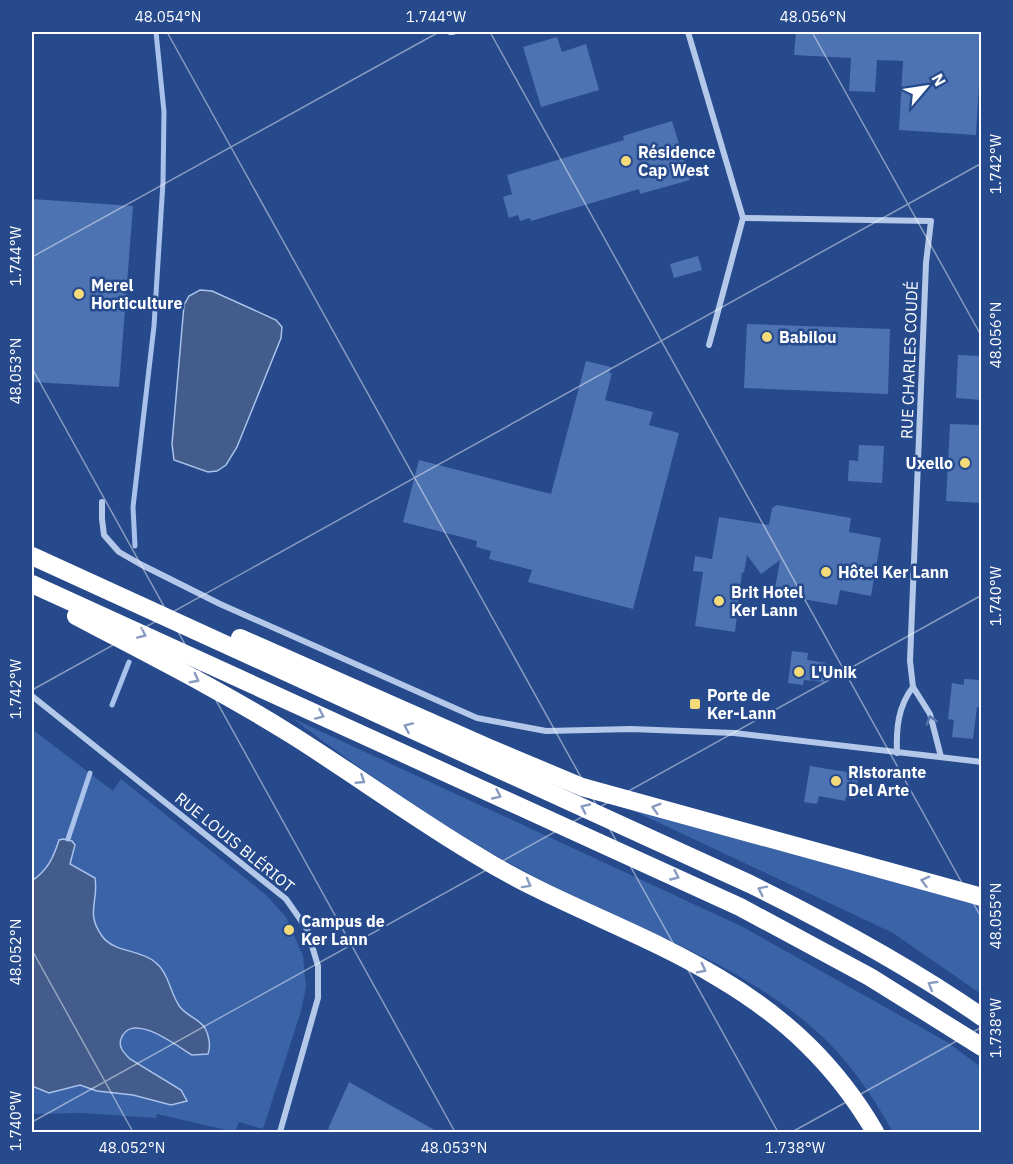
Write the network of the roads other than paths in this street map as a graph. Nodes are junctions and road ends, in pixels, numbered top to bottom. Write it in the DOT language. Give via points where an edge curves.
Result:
graph roads {
  1 [pos="688,32"];
  2 [pos="743,218"];
  3 [pos="709,345"];
  4 [pos="102,502"];
  5 [pos="32,554"];
  6 [pos="32,584"];
  7 [pos="32,593"];
  8 [pos="913,687"];
  9 [pos="32,696"];
  10 [pos="897,753"];
  11 [pos="941,757"];
  12 [pos="981,762"];
  13 [pos="981,897"];
  14 [pos="981,1017"];
  15 [pos="981,1047"];
  16 [pos="280,1132"];
  17 [pos="874,1132"];
  1 -- 2 [label="street"];
  2 -- 3 [label="street"];
  2 -- 8 [label="street, RUE CHARLES COUDÉ" via="931,221 910,661"];
  4 -- 10 [label="street" via="105,535 119,552 220,604 477,718 546,731 734,733"];
  13 -- 5 [label="highway, one-way" via="582,787 305,665"];
  14 -- 5 [label="highway, one-way" via="880,954 750,884"];
  6 -- 15 [label="highway, one-way" via="740,907 870,977"];
  7 -- 17 [label="highway, one-way" via="225,695 478,857 718,977 794,1031 842,1082"];
  8 -- 10 [label="street" via="898,718"];
  11 -- 8 [label="street, RUE CHARLES COUDÉ, one-way" via="930,714"];
  9 -- 16 [label="street, RUE LOUIS BLÉRIOT" via="286,898 307,929 318,966 318,998"];
  10 -- 11 [label="street"];
  11 -- 12 [label="street"];
}
